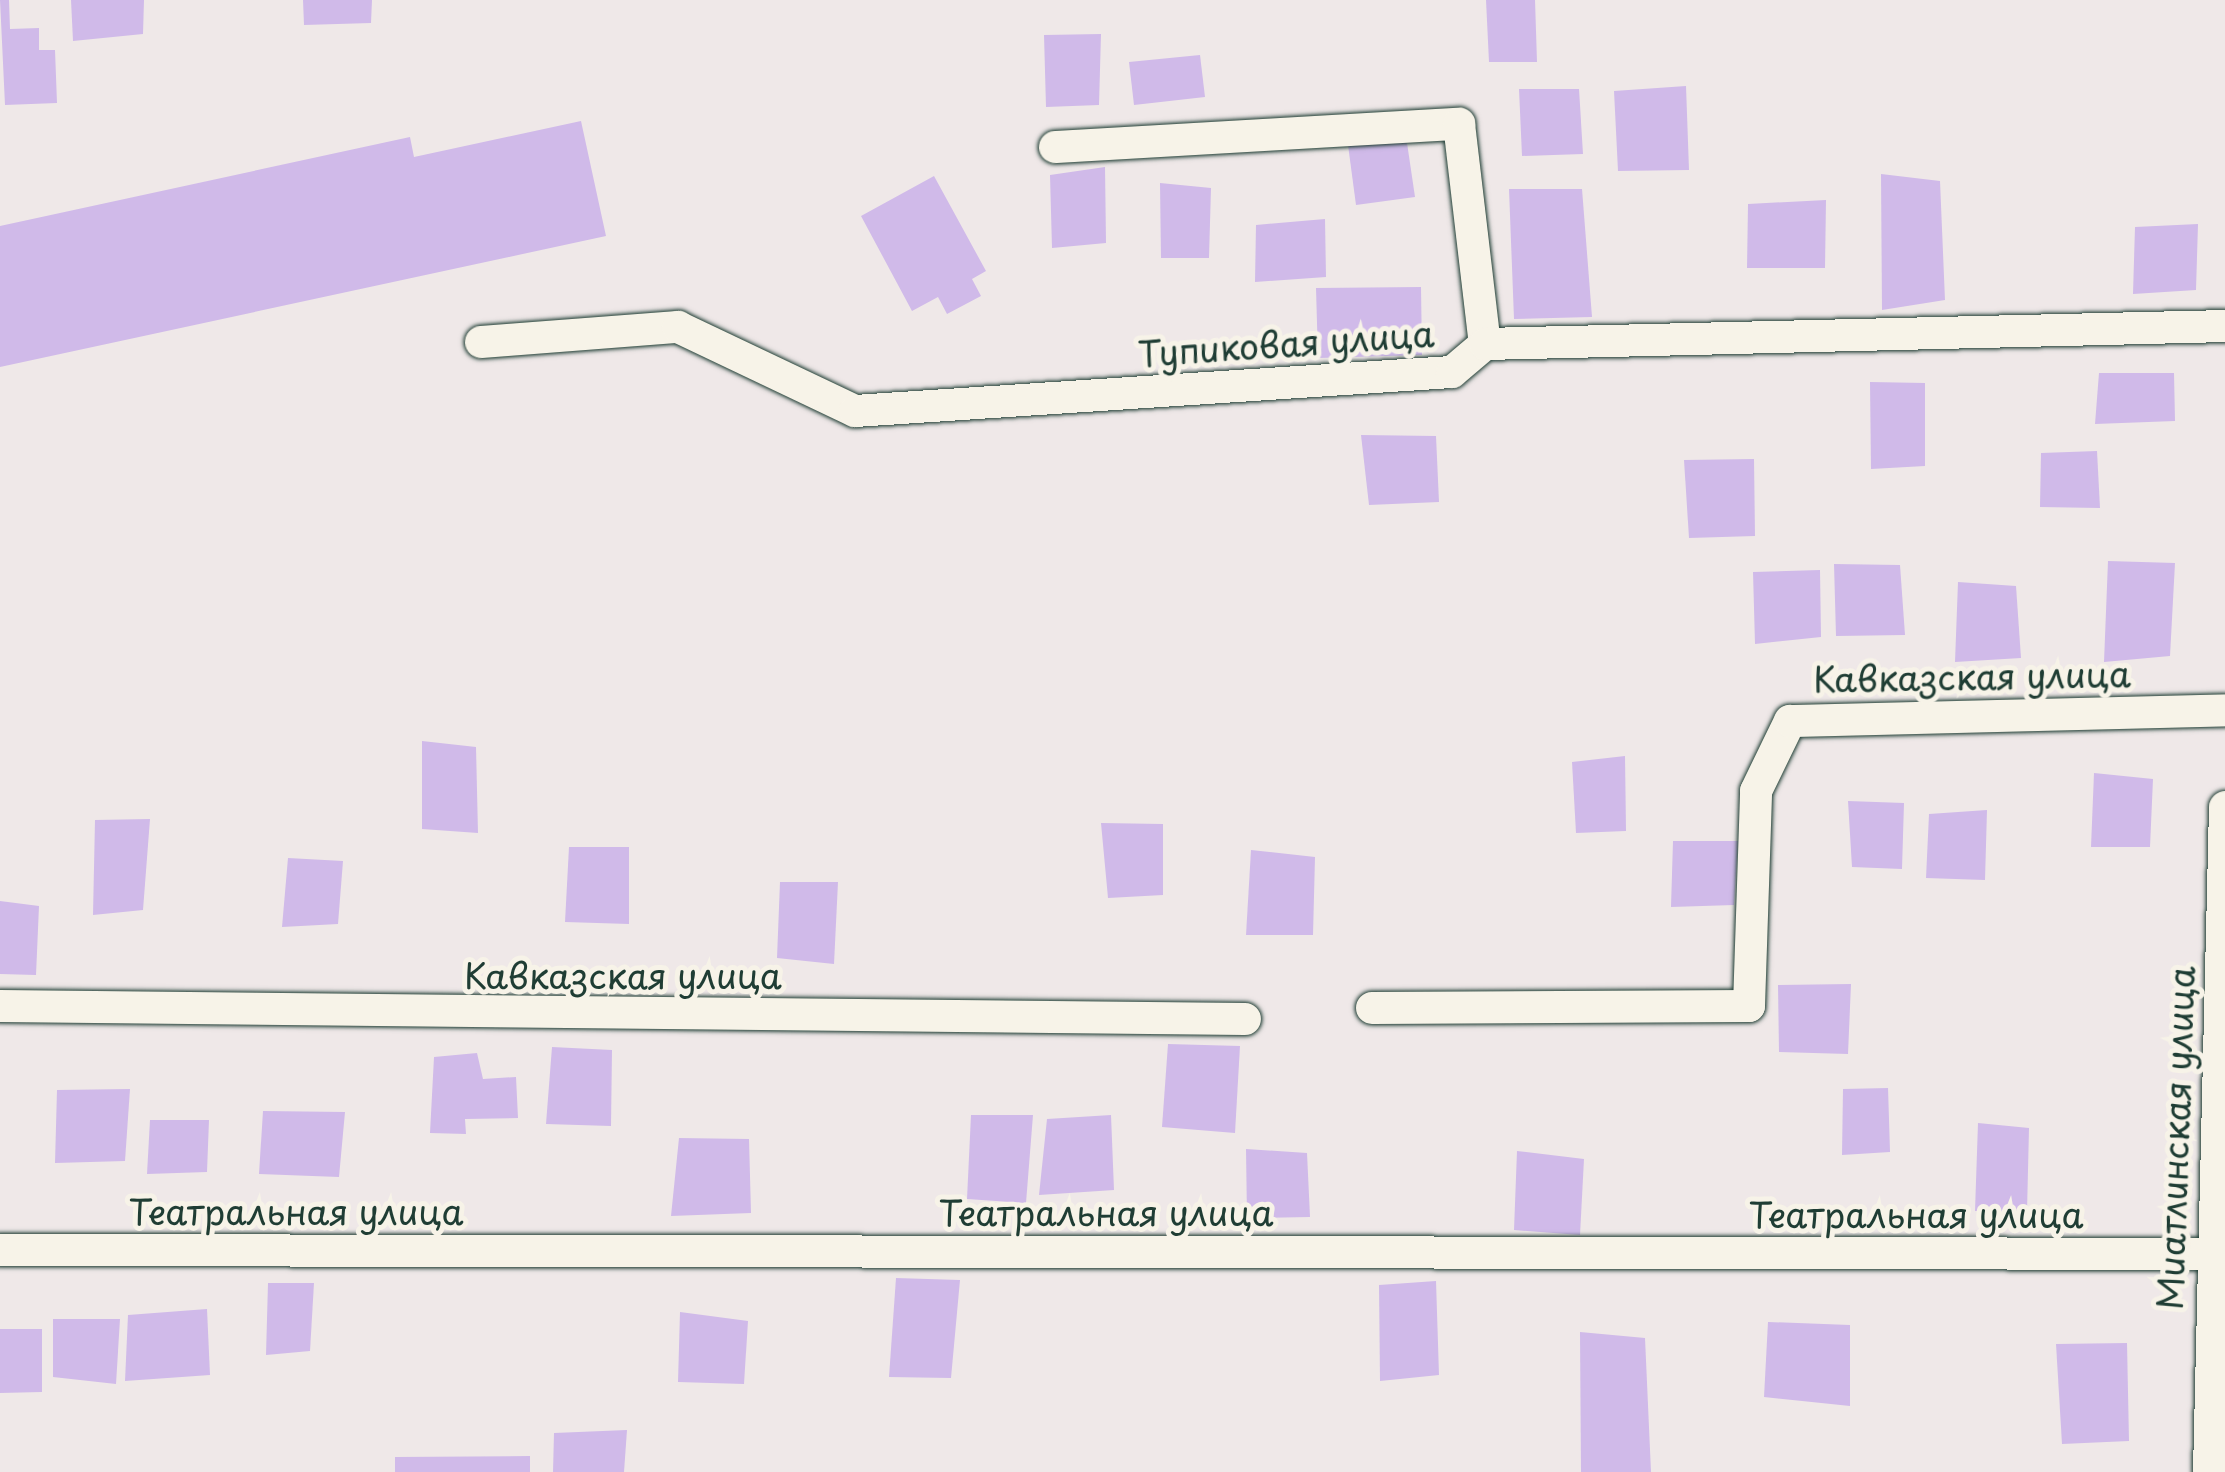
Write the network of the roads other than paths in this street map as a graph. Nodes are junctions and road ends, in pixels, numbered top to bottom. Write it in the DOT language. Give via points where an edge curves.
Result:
graph roads {
  1 [pos="1055,147"];
  2 [pos="2225,326"];
  3 [pos="481,342"];
  4 [pos="1485,344"];
  5 [pos="2225,710"];
  6 [pos="2225,807"];
  7 [pos="0,1006"];
  8 [pos="1372,1008"];
  9 [pos="1245,1019"];
  10 [pos="0,1250"];
  11 [pos="2211,1254"];
  12 [pos="2209,1472"];
  1 -- 4 [label="street" via="1459,124"];
  2 -- 4 [label="street, Тупиковая улица"];
  3 -- 4 [label="street, Тупиковая улица" via="678,327 854,411 1452,372"];
  5 -- 8 [label="street, Кавказская улица" via="1790,721 1756,791 1749,1006"];
  6 -- 11 [label="street, Миатлинская улица"];
  7 -- 9 [label="street, Кавказская улица"];
  10 -- 11 [label="street, Театральная улица"];
  11 -- 12 [label="street, Миатлинская улица"];
}
